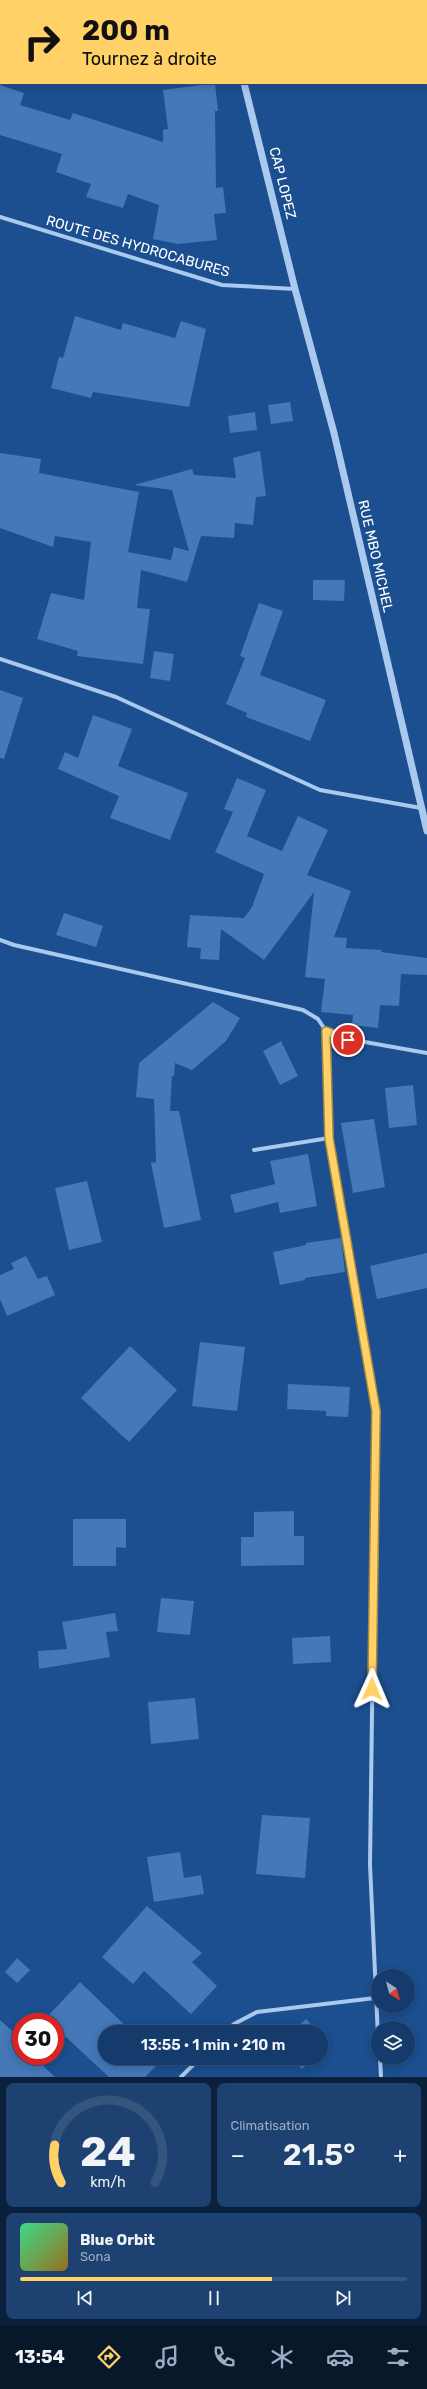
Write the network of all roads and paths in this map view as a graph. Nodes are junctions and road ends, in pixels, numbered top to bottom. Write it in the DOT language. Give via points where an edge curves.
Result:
graph roads {
  1 [pos="244,84"];
  2 [pos="0,217"];
  3 [pos="295,289"];
  4 [pos="0,659"];
  5 [pos="421,808"];
  6 [pos="427,831"];
  7 [pos="0,940"];
  8 [pos="326,1031"];
  9 [pos="427,1053"];
  10 [pos="329,1138"];
  11 [pos="254,1150"];
  12 [pos="374,1969"];
  13 [pos="371,1998"];
  14 [pos="233,2025"];
  15 [pos="193,2065"];
  16 [pos="380,2065"];
  17 [pos="181,2077"];
  18 [pos="381,2077"];
  1 -- 3 [label="street, CAP LOPEZ"];
  2 -- 3 [label="street, ROUTE DES HYDROCABURES" via="222,285"];
  3 -- 5 [label="street, RUE MBO MICHEL" via="334,432"];
  4 -- 5 [label="street" via="116,698 320,790"];
  5 -- 6 [label="street, RUE MBO MICHEL"];
  7 -- 8 [label="street" via="303,1010 318,1019"];
  8 -- 9 [label="street" via="348,1040"];
  8 -- 10 [label="street"];
  10 -- 11 [label="street"];
  10 -- 12 [label="street" via="376,1411 370,1781"];
  13 -- 14 [label="street" via="257,2012"];
  15 -- 17 [label="street"];
  16 -- 18 [label="street"];
}
